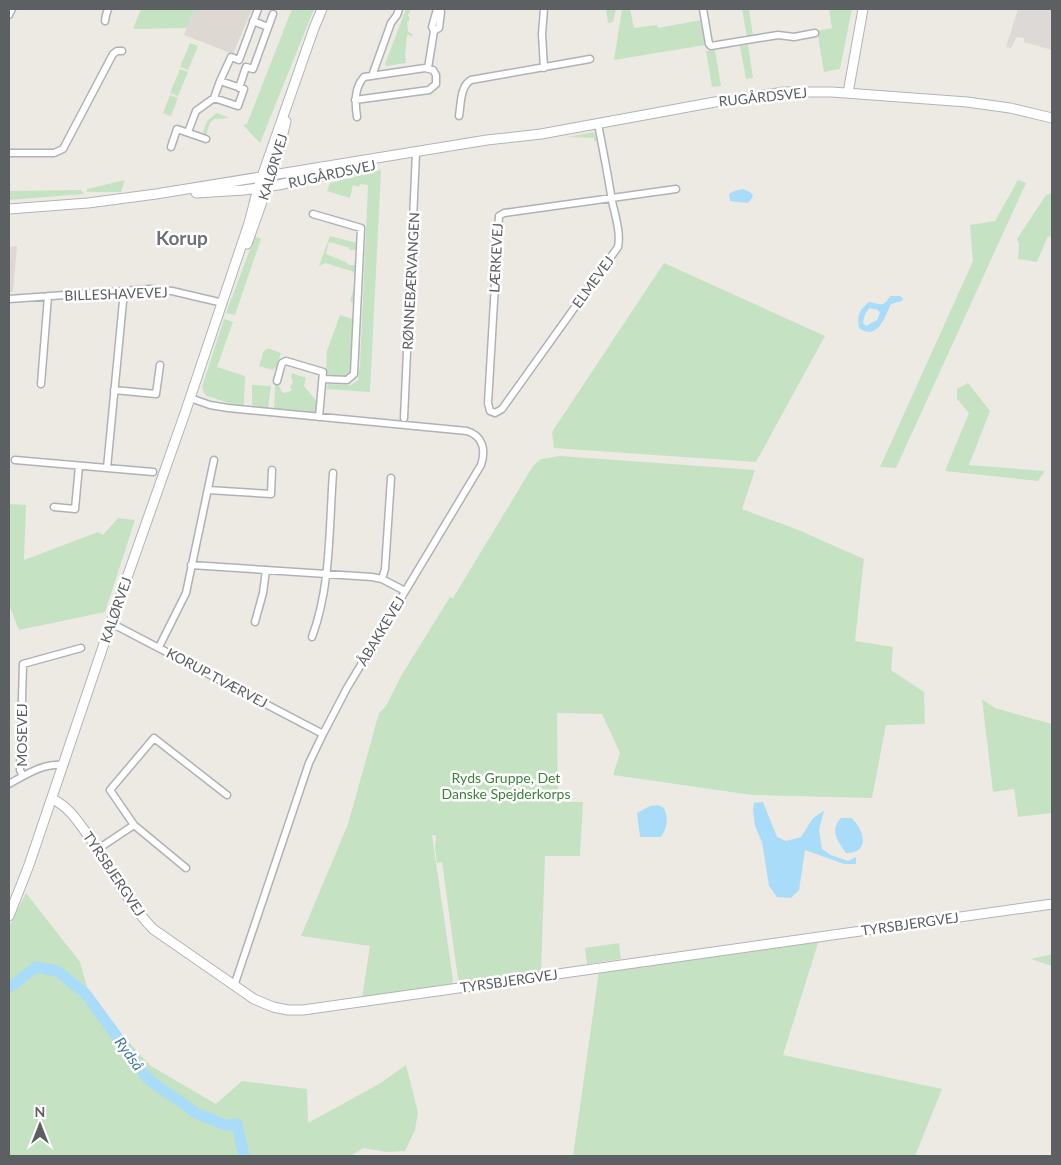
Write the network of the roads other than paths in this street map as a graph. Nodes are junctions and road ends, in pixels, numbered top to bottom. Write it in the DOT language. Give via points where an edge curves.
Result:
graph roads {
  1 [pos="12,9"];
  2 [pos="108,9"];
  3 [pos="258,9"];
  4 [pos="322,9"];
  5 [pos="399,9"];
  6 [pos="439,9"];
  7 [pos="544,9"];
  8 [pos="703,9"];
  9 [pos="863,9"];
  10 [pos="273,14"];
  11 [pos="9,15"];
  12 [pos="105,21"];
  13 [pos="253,21"];
  14 [pos="268,27"];
  15 [pos="815,34"];
  16 [pos="122,51"];
  17 [pos="590,59"];
  18 [pos="428,68"];
  19 [pos="544,68"];
  20 [pos="372,76"];
  21 [pos="220,81"];
  22 [pos="294,84"];
  23 [pos="239,88"];
  24 [pos="848,93"];
  25 [pos="214,98"];
  26 [pos="355,100"];
  27 [pos="460,116"];
  28 [pos="357,117"];
  29 [pos="1052,118"];
  30 [pos="598,124"];
  31 [pos="188,132"];
  32 [pos="206,139"];
  33 [pos="171,147"];
  34 [pos="9,153"];
  35 [pos="417,155"];
  36 [pos="277,159"];
  37 [pos="352,163"];
  38 [pos="322,168"];
  39 [pos="265,181"];
  40 [pos="676,189"];
  41 [pos="156,194"];
  42 [pos="612,198"];
  43 [pos="9,208"];
  44 [pos="313,214"];
  45 [pos="124,291"];
  46 [pos="48,296"];
  47 [pos="9,299"];
  48 [pos="222,303"];
  49 [pos="160,365"];
  50 [pos="323,379"];
  51 [pos="277,381"];
  52 [pos="41,384"];
  53 [pos="114,390"];
  54 [pos="190,398"];
  55 [pos="396,409"];
  56 [pos="404,410"];
  57 [pos="492,412"];
  58 [pos="319,417"];
  59 [pos="404,418"];
  60 [pos="15,460"];
  61 [pos="214,460"];
  62 [pos="79,466"];
  63 [pos="107,468"];
  64 [pos="272,470"];
  65 [pos="153,472"];
  66 [pos="333,473"];
  67 [pos="391,478"];
  68 [pos="208,490"];
  69 [pos="54,507"];
  70 [pos="191,565"];
  71 [pos="266,570"];
  72 [pos="325,574"];
  73 [pos="382,579"];
  74 [pos="405,591"];
  75 [pos="254,622"];
  76 [pos="111,623"];
  77 [pos="312,637"];
  78 [pos="160,647"];
  79 [pos="81,648"];
  80 [pos="322,734"];
  81 [pos="64,764"];
  82 [pos="23,776"];
  83 [pos="9,784"];
  84 [pos="227,795"];
  85 [pos="52,800"];
  86 [pos="134,825"];
  87 [pos="98,849"];
  88 [pos="186,868"];
  89 [pos="1052,904"];
  90 [pos="9,916"];
  91 [pos="234,986"];
  1 -- 11 [label="street"];
  2 -- 12 [label="street"];
  3 -- 13 [label="street"];
  4 -- 22 [label="street, KALØRVEJ"];
  5 -- 20 [label="street"];
  6 -- 18 [label="street" via="435,12 432,27"];
  7 -- 19 [label="street"];
  8 -- 15 [label="street" via="711,46 778,35"];
  9 -- 24 [label="street"];
  10 -- 14 [label="street"];
  13 -- 14 [label="street"];
  13 -- 21 [label="street" via="239,60 231,57"];
  14 -- 23 [label="street" via="252,69 246,67"];
  16 -- 34 [label="street" via="113,54 63,149 54,153"];
  17 -- 19 [label="street"];
  18 -- 20 [label="street"];
  18 -- 26 [label="street" via="434,71 436,78 429,90"];
  19 -- 27 [label="street" via="468,81"];
  20 -- 26 [label="street" via="361,81"];
  21 -- 23 [label="street"];
  21 -- 25 [label="street"];
  22 -- 36 [label="street, KALØRVEJ"];
  22 -- 39 [label="street, KALØRVEJ"];
  23 -- 25 [label="street" via="244,89 238,106"];
  24 -- 29 [label="street, RUGÅRDSVEJ" via="979,103"];
  24 -- 30 [label="street, RUGÅRDSVEJ" via="770,93"];
  25 -- 31 [label="street" via="196,111"];
  26 -- 28 [label="street"];
  30 -- 35 [label="street, RUGÅRDSVEJ" via="487,140"];
  30 -- 42 [label="street, ELMEVEJ"];
  31 -- 32 [label="street"];
  31 -- 33 [label="street" via="177,129"];
  35 -- 37 [label="street, RUGÅRDSVEJ"];
  35 -- 39 [label="street, RUGÅRDSVEJ"];
  35 -- 56 [label="street, RØNNEBÆRVANGEN"];
  36 -- 38 [label="street" via="282,167"];
  36 -- 39 [label="street, KALØRVEJ"];
  37 -- 38 [label="street, RUGÅRDSVEJ"];
  37 -- 39 [label="street" via="334,170"];
  38 -- 39 [label="street, RUGÅRDSVEJ"];
  39 -- 41 [label="street, RUGÅRDSVEJ"];
  39 -- 41 [label="street, RUGÅRDSVEJ" via="186,194"];
  39 -- 48 [label="street, KALØRVEJ"];
  40 -- 42 [label="street"];
  41 -- 43 [label="street, RUGÅRDSVEJ" via="88,203"];
  42 -- 57 [label="street, ELMEVEJ" via="619,239 616,250 502,409"];
  42 -- 57 [label="street, LÆRKEVEJ" via="499,216 488,406"];
  44 -- 50 [label="street" via="361,228 354,374 347,380"];
  45 -- 46 [label="street, BILLESHAVEVEJ"];
  45 -- 48 [label="street, BILLESHAVEVEJ" via="172,291"];
  45 -- 53 [label="street"];
  46 -- 47 [label="street, BILLESHAVEVEJ"];
  46 -- 52 [label="street"];
  48 -- 54 [label="street, KALØRVEJ"];
  49 -- 53 [label="street" via="156,394"];
  50 -- 51 [label="street" via="323,372 286,361 282,363"];
  50 -- 58 [label="street"];
  53 -- 63 [label="street"];
  54 -- 58 [label="street, ÅBAKKEVEJ" via="215,406"];
  54 -- 76 [label="street, KALØRVEJ"];
  55 -- 56 [label="street"];
  56 -- 59 [label="street, RØNNEBÆRVANGEN"];
  58 -- 74 [label="street, ÅBAKKEVEJ" via="464,430 476,435 482,443 484,457 481,465"];
  60 -- 62 [label="street"];
  61 -- 68 [label="street"];
  62 -- 63 [label="street"];
  62 -- 69 [label="street" via="75,509"];
  63 -- 65 [label="street"];
  64 -- 68 [label="street" via="271,494"];
  66 -- 72 [label="street"];
  67 -- 73 [label="street"];
  68 -- 70 [label="street"];
  70 -- 71 [label="street"];
  70 -- 78 [label="street" via="186,593"];
  71 -- 72 [label="street"];
  71 -- 75 [label="street"];
  72 -- 73 [label="street"];
  72 -- 77 [label="street" via="321,608"];
  73 -- 74 [label="street"];
  74 -- 80 [label="street, ÅBAKKEVEJ"];
  76 -- 78 [label="street, KORUP TVÆRVEJ"];
  76 -- 81 [label="street, KALØRVEJ"];
  78 -- 80 [label="street, KORUP TVÆRVEJ"];
  79 -- 82 [label="street, MOSEVEJ" via="23,664 20,770"];
  80 -- 91 [label="street, ÅBAKKEVEJ" via="309,763"];
  81 -- 82 [label="street" via="43,766"];
  81 -- 85 [label="street, KALØRVEJ"];
  82 -- 83 [label="street"];
  84 -- 86 [label="street" via="154,738 110,790"];
  85 -- 87 [label="street, TYRSBJERGVEJ" via="69,811"];
  85 -- 90 [label="street, KALØRVEJ"];
  86 -- 87 [label="street"];
  86 -- 88 [label="street"];
  87 -- 91 [label="street, TYRSBJERGVEJ" via="141,917"];
  89 -- 91 [label="street, TYRSBJERGVEJ" via="303,1010 273,1007"];
}
